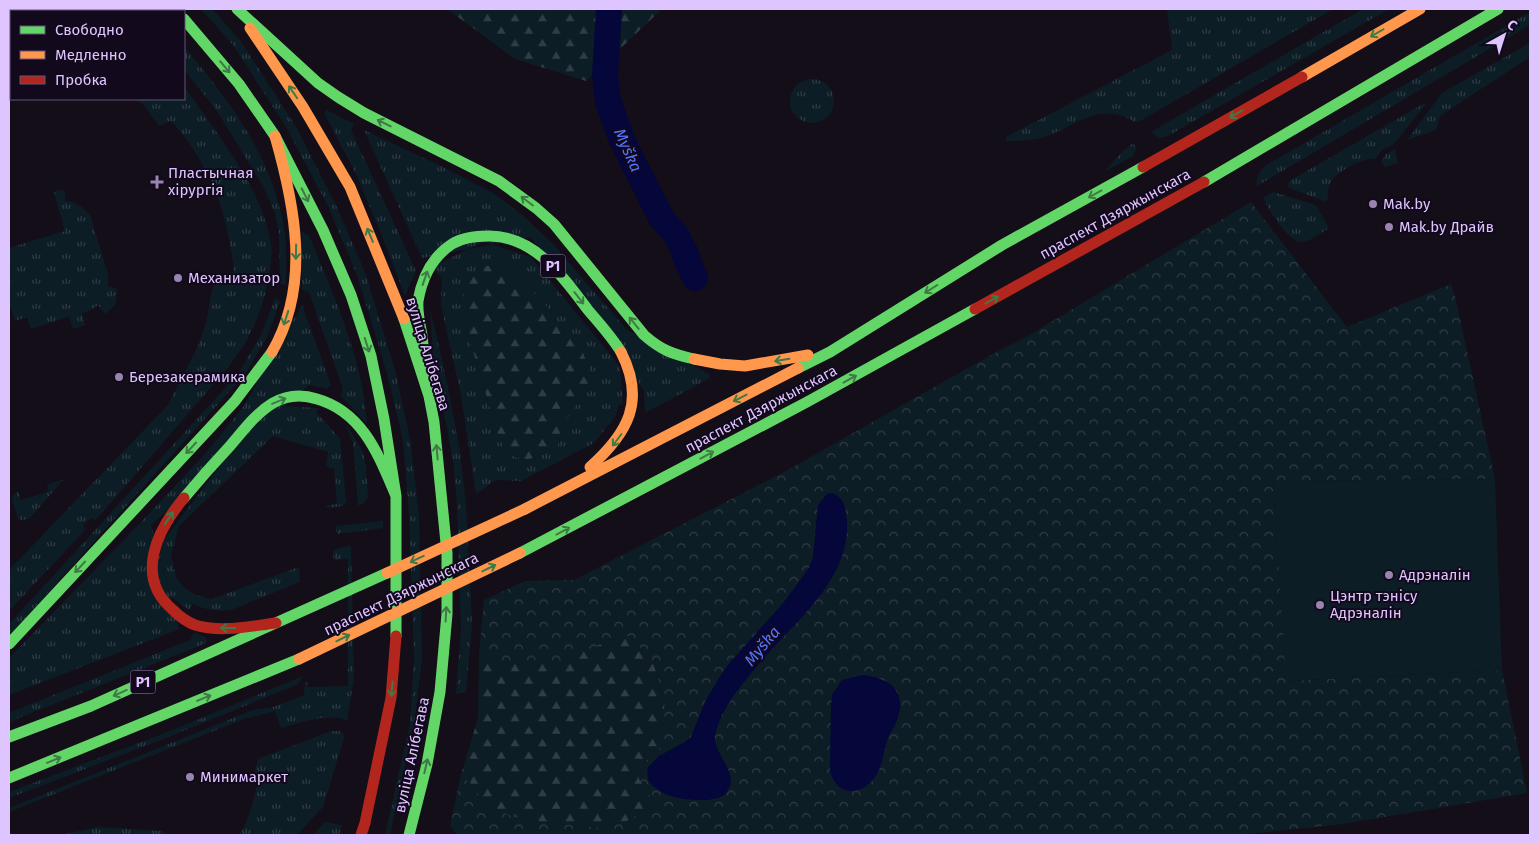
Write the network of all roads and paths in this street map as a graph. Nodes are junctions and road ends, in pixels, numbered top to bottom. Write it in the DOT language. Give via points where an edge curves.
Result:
graph roads {
  1 [pos="237,9"];
  2 [pos="1420,9"];
  3 [pos="1498,9"];
  4 [pos="185,20"];
  5 [pos="275,136"];
  6 [pos="830,352"];
  7 [pos="429,396"];
  8 [pos="566,488"];
  9 [pos="396,496"];
  10 [pos="276,623"];
  11 [pos="9,644"];
  12 [pos="9,737"];
  13 [pos="9,778"];
  14 [pos="415,814"];
  15 [pos="361,835"];
  16 [pos="409,835"];
  17 [pos="421,835"];
  6 -- 1 [label="main road, one-way" via="745,366 691,360 656,346 554,224 536,208 492,177 364,114 338,97 318,83"];
  7 -- 1 [label="main road, вуліца Алібегава, one-way" via="400,310 350,187 303,107"];
  2 -- 6 [label="main road, праспект Дзяржынскага, one-way" via="1002,245"];
  13 -- 3 [label="main road, праспект Дзяржынскага, one-way, bridge" via="299,659 520,553 807,402 1159,207"];
  4 -- 5 [label="main road, one-way" via="239,84"];
  5 -- 9 [label="main road, one-way" via="324,230 351,295 371,356"];
  5 -- 11 [label="main road, one-way" via="287,175 296,238 292,298 279,338 235,401"];
  6 -- 8 [label="main road, праспект Дзяржынскага, one-way"];
  7 -- 8 [label="main road, Р1, one-way" via="418,304 434,259 456,241 472,236 510,238 534,250 559,272 620,350 632,382 634,402 623,431 608,451"];
  14 -- 7 [label="main road, вуліца Алібегава / Р1, one-way" via="440,692 447,614 447,553"];
  8 -- 10 [label="main road, праспект Дзяржынскага / Р1, one-way, bridge"];
  10 -- 9 [label="main road, one-way" via="232,628 194,624 170,609 160,598 151,566 153,551 165,522 258,414 272,404 294,396 339,408 369,439"];
  9 -- 15 [label="main road, one-way" via="396,640 391,698"];
  10 -- 12 [label="main road, праспект Дзяржынскага / Р1, one-way" via="91,706"];
  14 -- 16 [label="main road, вуліца Алібегава"];
  14 -- 17 [label="main road, Р1"];
}
